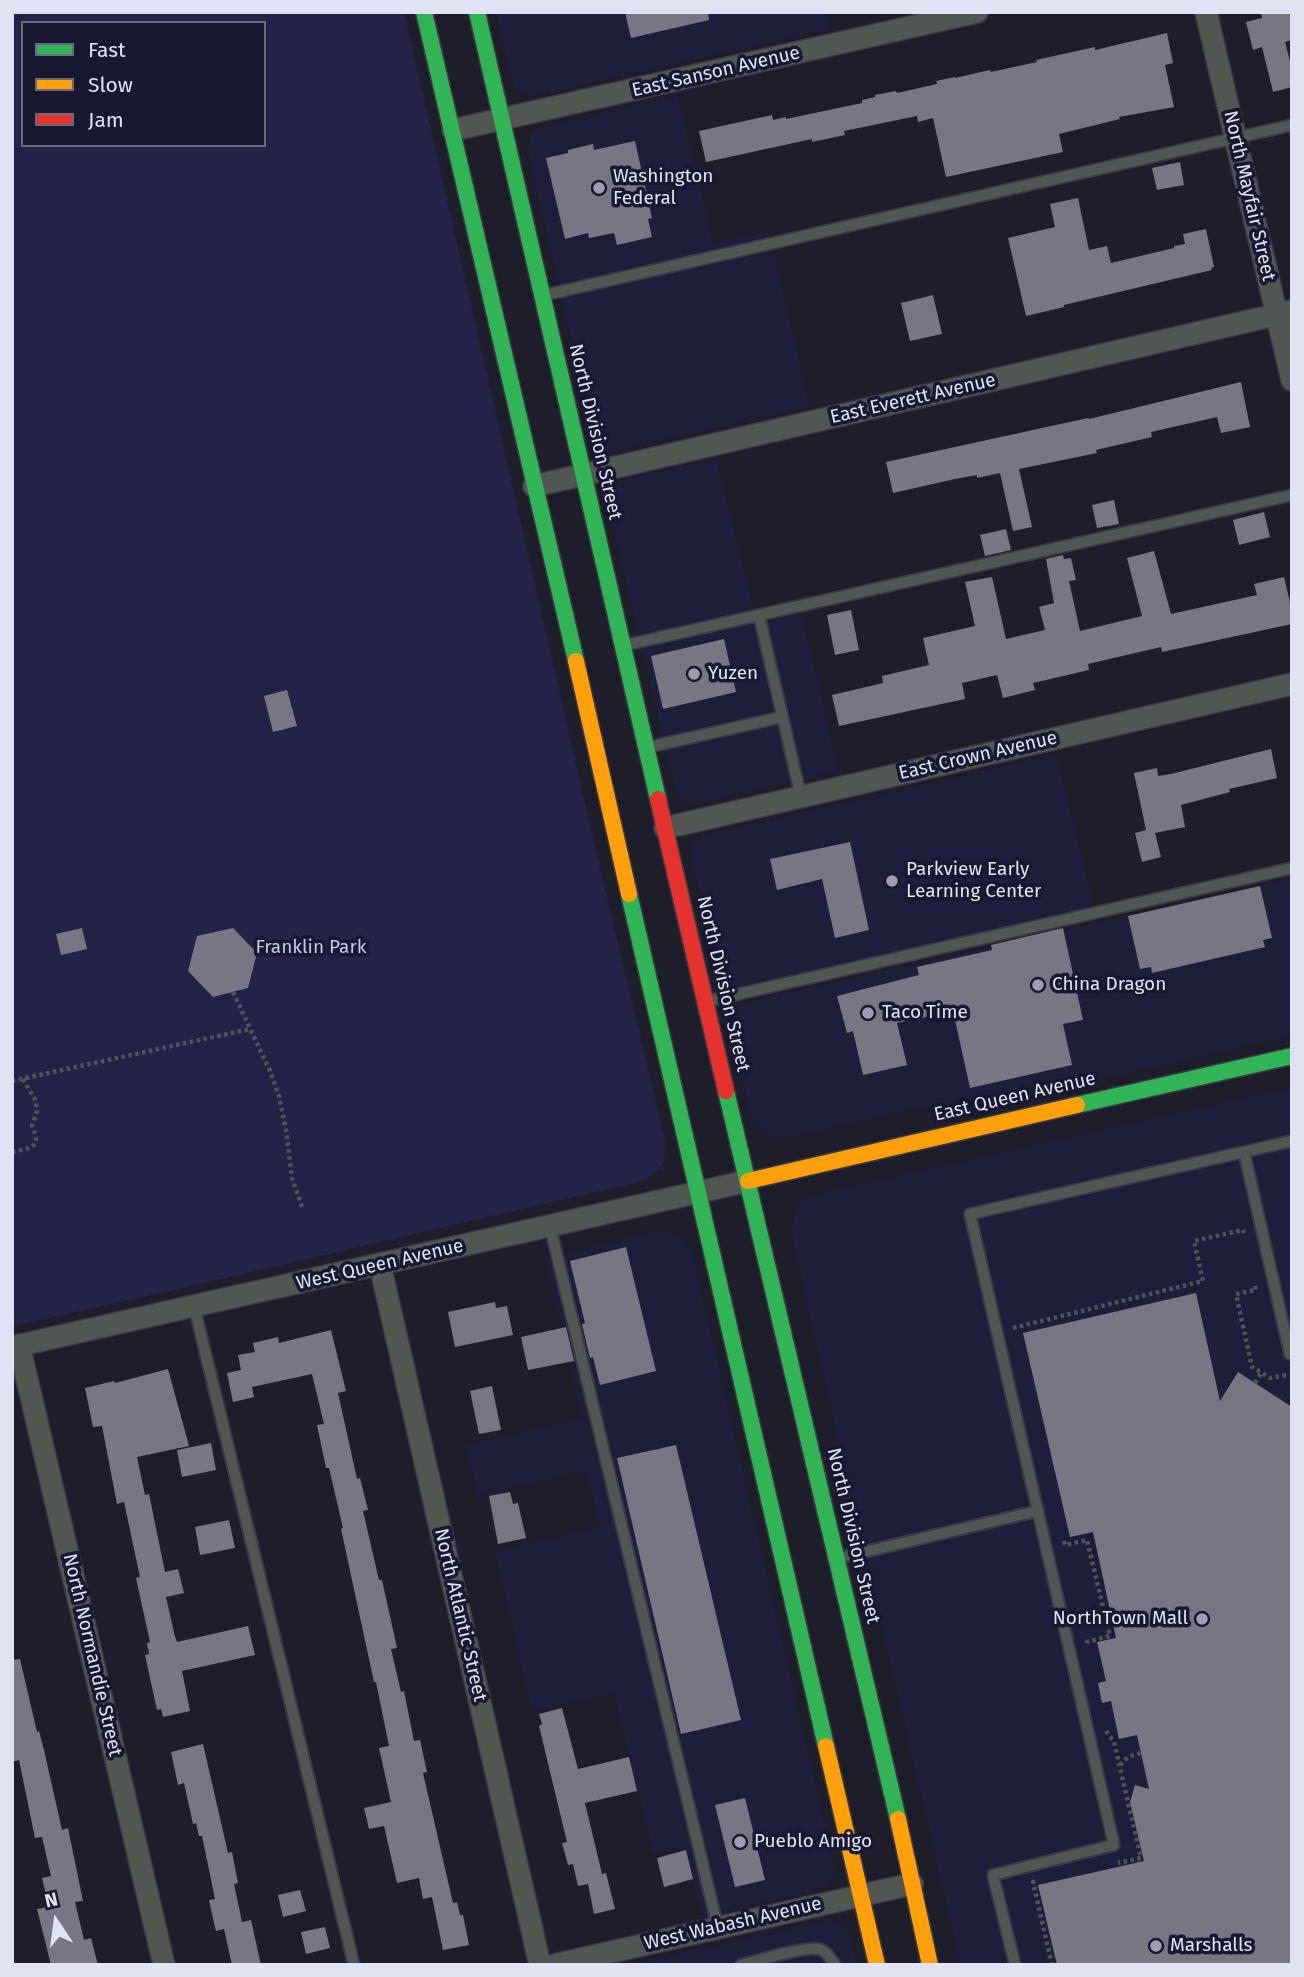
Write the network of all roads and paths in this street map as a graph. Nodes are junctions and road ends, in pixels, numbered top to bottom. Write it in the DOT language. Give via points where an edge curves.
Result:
graph roads {
  1 [pos="424,12"];
  2 [pos="477,12"];
  3 [pos="977,12"];
  4 [pos="1206,12"];
  5 [pos="502,120"];
  6 [pos="1292,125"];
  7 [pos="453,130"];
  8 [pos="1235,138"];
  9 [pos="542,295"];
  10 [pos="1284,312"];
  11 [pos="1292,380"];
  12 [pos="583,475"];
  13 [pos="534,485"];
  14 [pos="1292,495"];
  15 [pos="759,615"];
  16 [pos="623,645"];
  17 [pos="1292,684"];
  18 [pos="782,717"];
  19 [pos="647,748"];
  20 [pos="801,797"];
  21 [pos="665,828"];
  22 [pos="1292,868"];
  23 [pos="233,992"];
  24 [pos="705,1002"];
  25 [pos="250,1029"];
  26 [pos="1292,1056"];
  27 [pos="23,1079"];
  28 [pos="12,1081"];
  29 [pos="1292,1141"];
  30 [pos="12,1152"];
  31 [pos="1244,1152"];
  32 [pos="748,1181"];
  33 [pos="699,1192"];
  34 [pos="303,1207"];
  35 [pos="550,1226"];
  36 [pos="1245,1242"];
  37 [pos="380,1265"];
  38 [pos="1253,1278"];
  39 [pos="194,1306"];
  40 [pos="1016,1339"];
  41 [pos="16,1346"];
  42 [pos="1292,1354"];
  43 [pos="1261,1373"];
  44 [pos="1289,1375"];
  45 [pos="1255,1383"];
  46 [pos="1037,1511"];
  47 [pos="1062,1532"];
  48 [pos="837,1559"];
  49 [pos="1090,1655"];
  50 [pos="1106,1730"];
  51 [pos="1141,1753"];
  52 [pos="1119,1766"];
  53 [pos="1114,1864"];
  54 [pos="1046,1879"];
  55 [pos="912,1884"];
  56 [pos="860,1896"];
  57 [pos="718,1928"];
  58 [pos="164,1965"];
  59 [pos="354,1965"];
  60 [pos="540,1965"];
  61 [pos="554,1965"];
  62 [pos="741,1965"];
  63 [pos="835,1965"];
  64 [pos="877,1965"];
  65 [pos="930,1965"];
  66 [pos="1015,1965"];
  67 [pos="1052,1965"];
  1 -- 7 [label="main road"];
  2 -- 5 [label="main road, North Division Street"];
  3 -- 5 [label="street, East Sanson Avenue"];
  4 -- 8 [label="street, North Mayfair Street"];
  5 -- 7 [label="street, East Sanson Avenue"];
  5 -- 9 [label="main road, North Division Street"];
  6 -- 8 [label="lane"];
  7 -- 13 [label="main road"];
  8 -- 9 [label="lane"];
  8 -- 10 [label="street, North Mayfair Street"];
  9 -- 12 [label="main road, North Division Street"];
  10 -- 11 [label="street, North Mayfair Street"];
  10 -- 12 [label="street, East Everett Avenue"];
  12 -- 13 [label="street, East Everett Avenue"];
  12 -- 16 [label="main road, North Division Street"];
  13 -- 33 [label="main road"];
  14 -- 15 [label="lane"];
  15 -- 16 [label="lane"];
  15 -- 18 [label="lane"];
  16 -- 19 [label="main road, North Division Street"];
  17 -- 20 [label="street, East Crown Avenue"];
  18 -- 19 [label="lane"];
  18 -- 20 [label="lane"];
  19 -- 21 [label="main road, North Division Street"];
  20 -- 21 [label="street, East Crown Avenue"];
  21 -- 24 [label="main road, North Division Street"];
  22 -- 24 [label="lane"];
  23 -- 25 [label="path"];
  24 -- 32 [label="main road, North Division Street"];
  25 -- 27 [label="path"];
  25 -- 34 [label="path" via="279,1096 292,1178"];
  26 -- 32 [label="main road, East Queen Avenue"];
  27 -- 28 [label="path"];
  27 -- 30 [label="path" via="36,1101 35,1144"];
  29 -- 31 [label="lane"];
  31 -- 42 [label="lane"];
  31 -- 46 [label="lane" via="970,1214"];
  32 -- 33 [label="street, West Queen Avenue"];
  32 -- 48 [label="main road, North Division Street"];
  33 -- 35 [label="street, West Queen Avenue"];
  33 -- 56 [label="main road"];
  35 -- 37 [label="street, West Queen Avenue"];
  35 -- 57 [label="lane"];
  36 -- 40 [label="path" via="1243,1230 1194,1241 1203,1281 1013,1327"];
  37 -- 39 [label="street, West Queen Avenue"];
  37 -- 60 [label="street, North Atlantic Street"];
  38 -- 43 [label="path" via="1256,1290 1236,1294 1252,1367"];
  39 -- 41 [label="street, West Queen Avenue"];
  39 -- 59 [label="lane"];
  41 -- 58 [label="street, North Normandie Street"];
  43 -- 44 [label="path" via="1270,1378"];
  43 -- 45 [label="path"];
  46 -- 48 [label="lane"];
  46 -- 66 [label="lane" via="1114,1845 993,1875"];
  47 -- 49 [label="path" via="1065,1545 1087,1540 1110,1636 1087,1642"];
  48 -- 55 [label="main road, North Division Street"];
  50 -- 52 [label="path"];
  51 -- 52 [label="path"];
  52 -- 53 [label="path" via="1141,1858"];
  54 -- 67 [label="path" via="1033,1882"];
  55 -- 56 [label="street, West Wabash Avenue"];
  55 -- 65 [label="main road, North Division Street"];
  56 -- 57 [label="street, West Wabash Avenue"];
  56 -- 64 [label="main road"];
  57 -- 61 [label="street, West Wabash Avenue"];
  62 -- 63 [label="lane" via="818,1949"];
}
